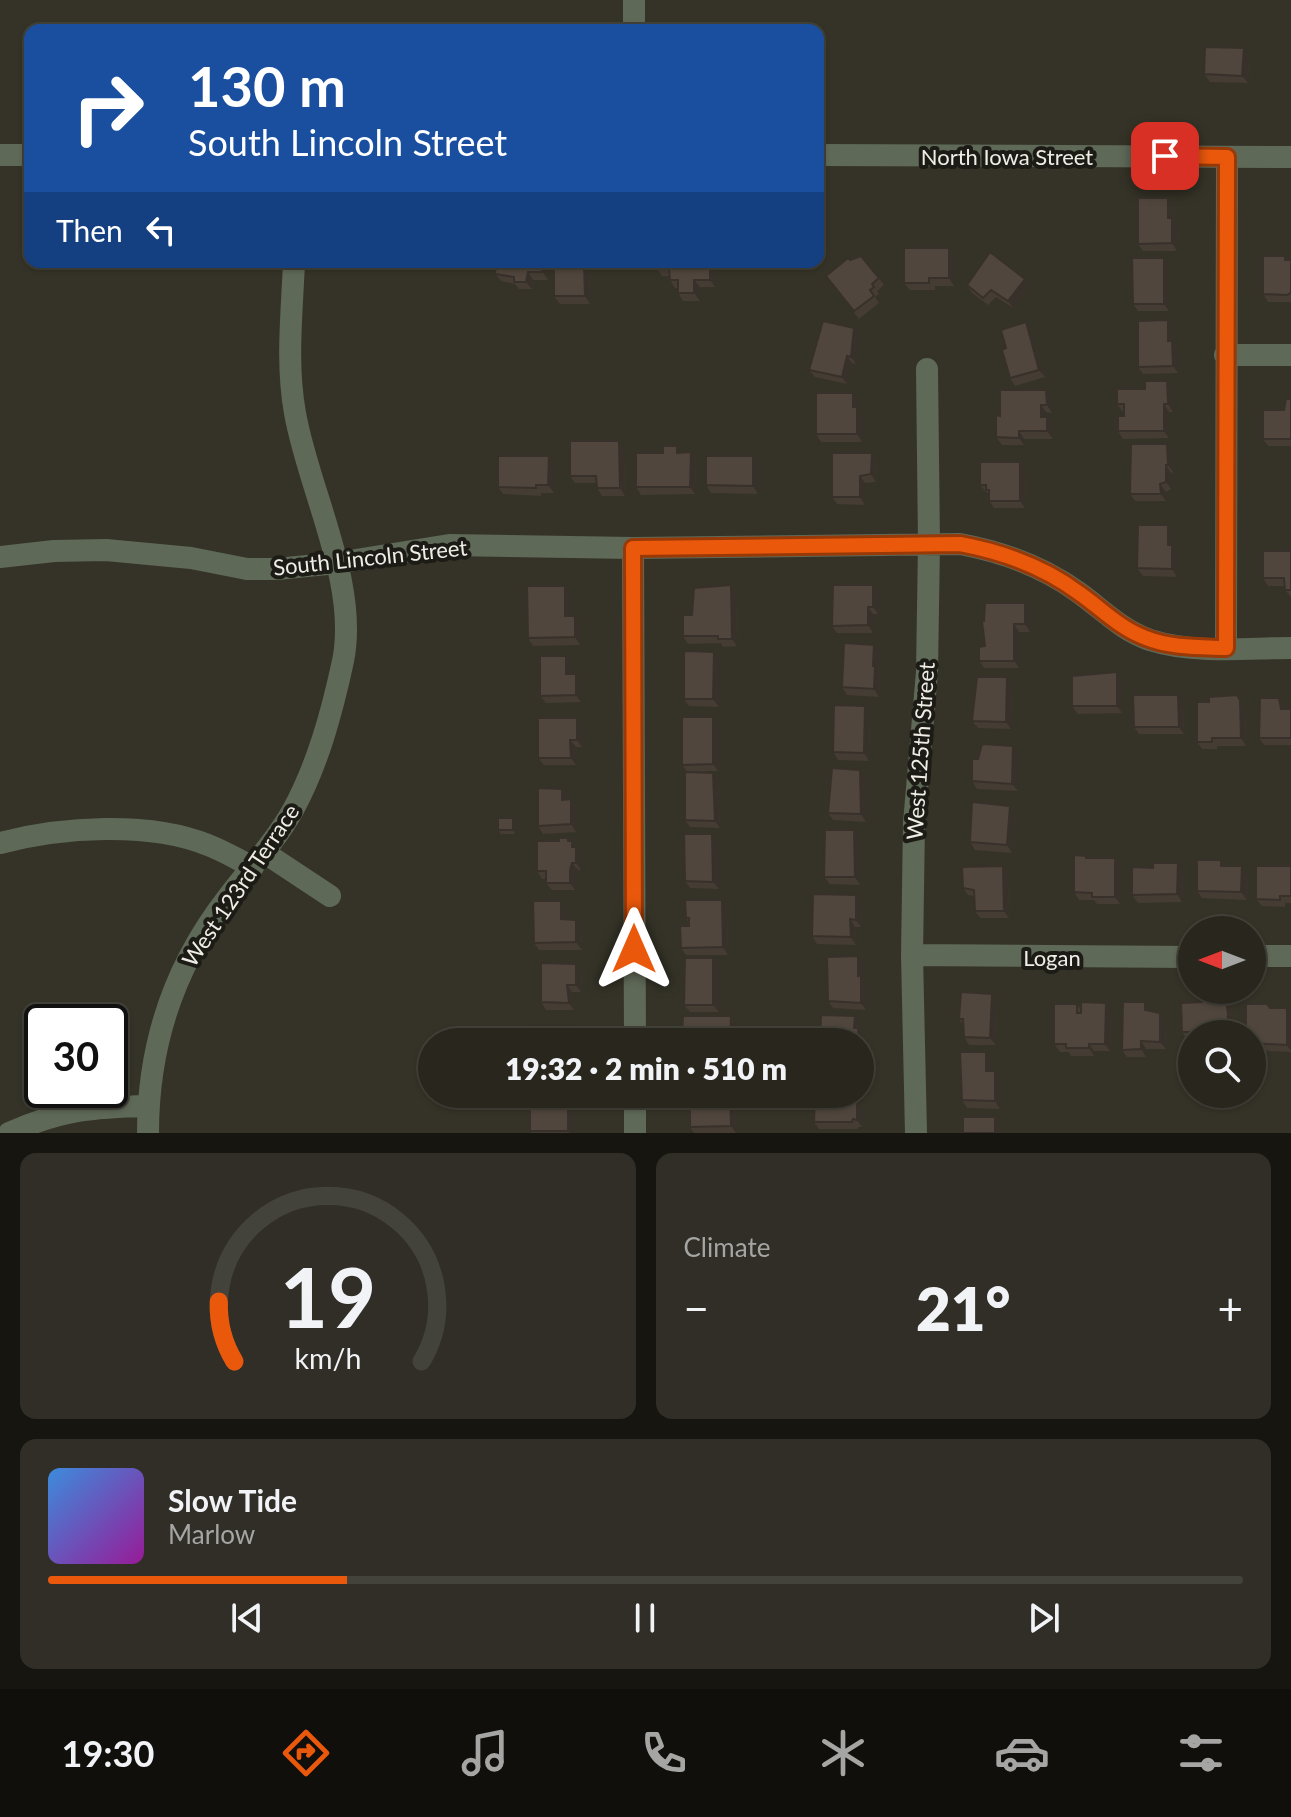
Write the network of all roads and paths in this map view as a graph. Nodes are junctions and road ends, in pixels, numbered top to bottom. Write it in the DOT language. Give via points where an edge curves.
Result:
graph roads {
  1 [pos="634,0"];
  2 [pos="634,24"];
  3 [pos="0,155"];
  4 [pos="24,155"];
  5 [pos="824,155"];
  6 [pos="1227,157"];
  7 [pos="1291,157"];
  8 [pos="294,268"];
  9 [pos="1225,355"];
  10 [pos="1291,355"];
  11 [pos="927,369"];
  12 [pos="929,544"];
  13 [pos="633,548"];
  14 [pos="0,557"];
  15 [pos="337,563"];
  16 [pos="1226,648"];
  17 [pos="1291,648"];
  18 [pos="0,843"];
  19 [pos="259,860"];
  20 [pos="330,896"];
  21 [pos="912,955"];
  22 [pos="1266,956"];
  23 [pos="1291,956"];
  24 [pos="1178,957"];
  25 [pos="635,1028"];
  26 [pos="148,1106"];
  27 [pos="635,1108"];
  28 [pos="9,1133"];
  29 [pos="148,1133"];
  30 [pos="635,1133"];
  31 [pos="916,1133"];
  1 -- 2 [label="street"];
  3 -- 4 [label="street"];
  5 -- 6 [label="street, North Iowa Street"];
  6 -- 7 [label="street, North Iowa Street"];
  6 -- 9 [label="street"];
  8 -- 15 [label="street, West 123rd Terrace" via="295,417"];
  9 -- 10 [label="street"];
  9 -- 16 [label="street"];
  11 -- 12 [label="street, West 125th Street"];
  12 -- 13 [label="street, South Lincoln Street"];
  12 -- 16 [label="street, South Lincoln Street" via="960,544 1023,561 1147,639"];
  12 -- 21 [label="street, West 125th Street"];
  13 -- 15 [label="street, South Lincoln Street" via="449,545"];
  13 -- 25 [label="street"];
  14 -- 15 [label="street, South Lincoln Street" via="106,550 247,569"];
  15 -- 19 [label="street, West 123rd Terrace" via="344,657 330,715 314,768"];
  16 -- 17 [label="street, South Lincoln Street"];
  18 -- 19 [label="street" via="76,831 149,831"];
  19 -- 20 [label="street"];
  19 -- 26 [label="street, West 123rd Terrace" via="220,908 179,978 158,1032"];
  21 -- 24 [label="street, Logan"];
  21 -- 31 [label="street, West 125th Street"];
  22 -- 23 [label="street"];
  26 -- 28 [label="street" via="48,1116"];
  26 -- 29 [label="street, West 123rd Terrace"];
  27 -- 30 [label="street"];
}
